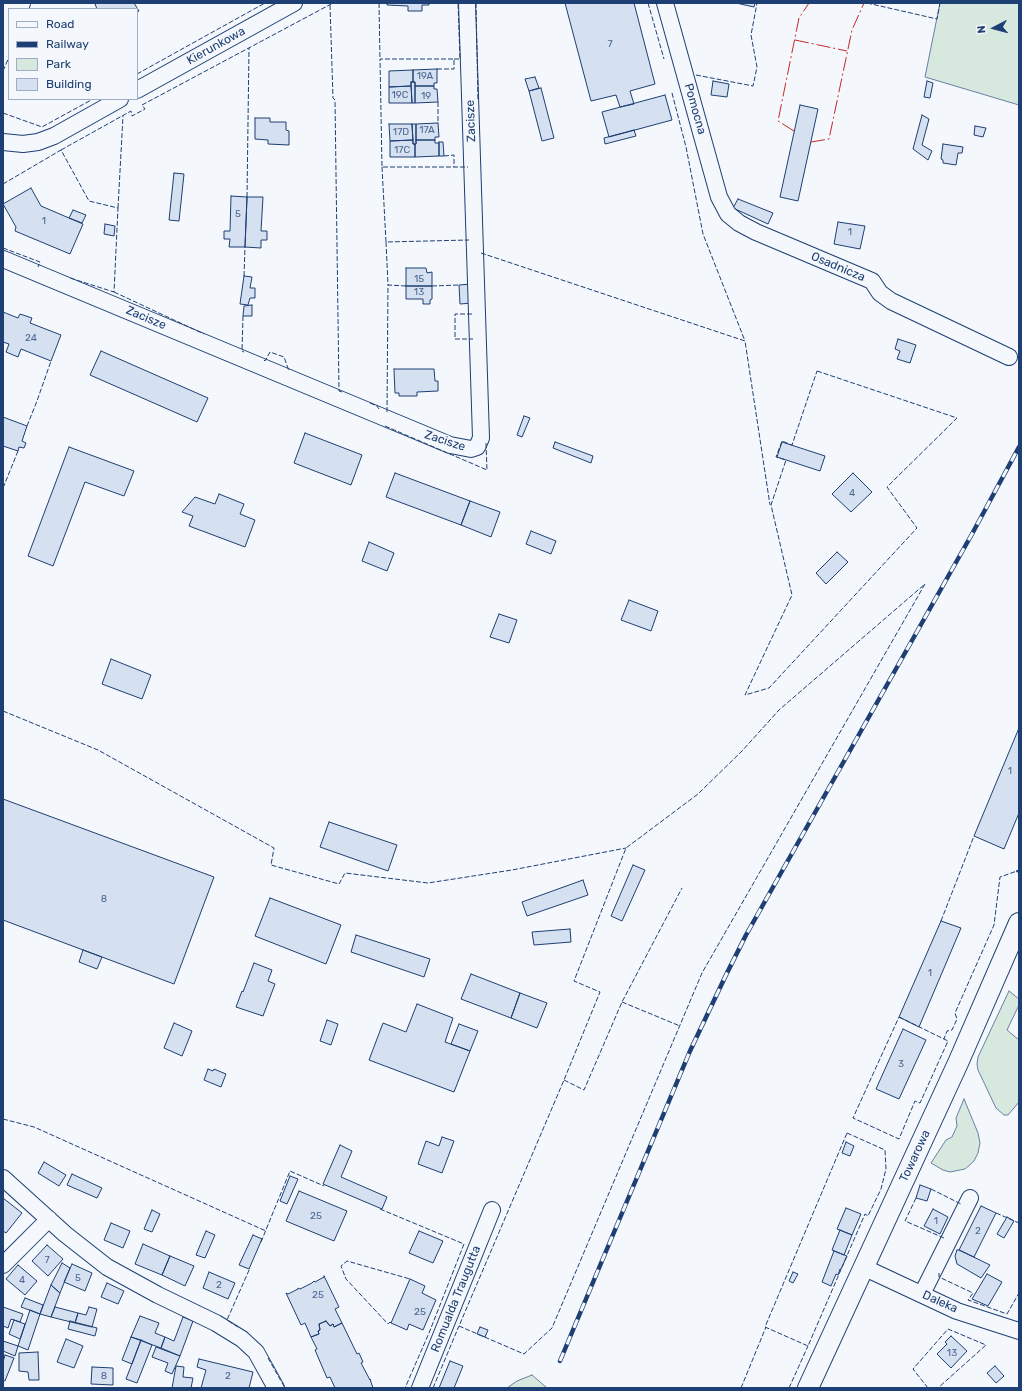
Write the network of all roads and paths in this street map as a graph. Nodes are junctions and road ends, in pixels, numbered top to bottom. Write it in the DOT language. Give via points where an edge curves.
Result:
graph roads {
  1 [pos="294,3"];
  2 [pos="467,3"];
  3 [pos="665,3"];
  4 [pos="138,89"];
  5 [pos="118,100"];
  6 [pos="3,142"];
  7 [pos="728,214"];
  8 [pos="3,259"];
  9 [pos="1009,357"];
  10 [pos="1019,923"];
  11 [pos="3,1178"];
  12 [pos="970,1198"];
  13 [pos="492,1210"];
  14 [pos="49,1219"];
  15 [pos="3,1266"];
  16 [pos="863,1267"];
  17 [pos="922,1294"];
  18 [pos="1019,1331"];
  19 [pos="276,1388"];
  20 [pos="420,1388"];
  21 [pos="808,1388"];
  1 -- 4 [label="street, Kierunkowa"];
  2 -- 8 [label="street, Zacisze" via="481,438 477,447 471,449 450,445"];
  3 -- 7 [label="street, Pomocna" via="719,197"];
  5 -- 6 [label="street" via="54,136 38,142"];
  7 -- 9 [label="street, Osadnicza" via="756,232 872,281 880,293 891,301"];
  10 -- 16 [label="main road, Towarowa" via="955,1070"];
  11 -- 14 [label="street"];
  12 -- 17 [label="street"];
  13 -- 20 [label="street, Romualda Traugutta"];
  14 -- 15 [label="street"];
  14 -- 19 [label="street" via="107,1267 248,1343 256,1352"];
  16 -- 17 [label="street, Daleka"];
  16 -- 21 [label="main road, Towarowa"];
  17 -- 18 [label="street, Daleka" via="958,1311"];
}
